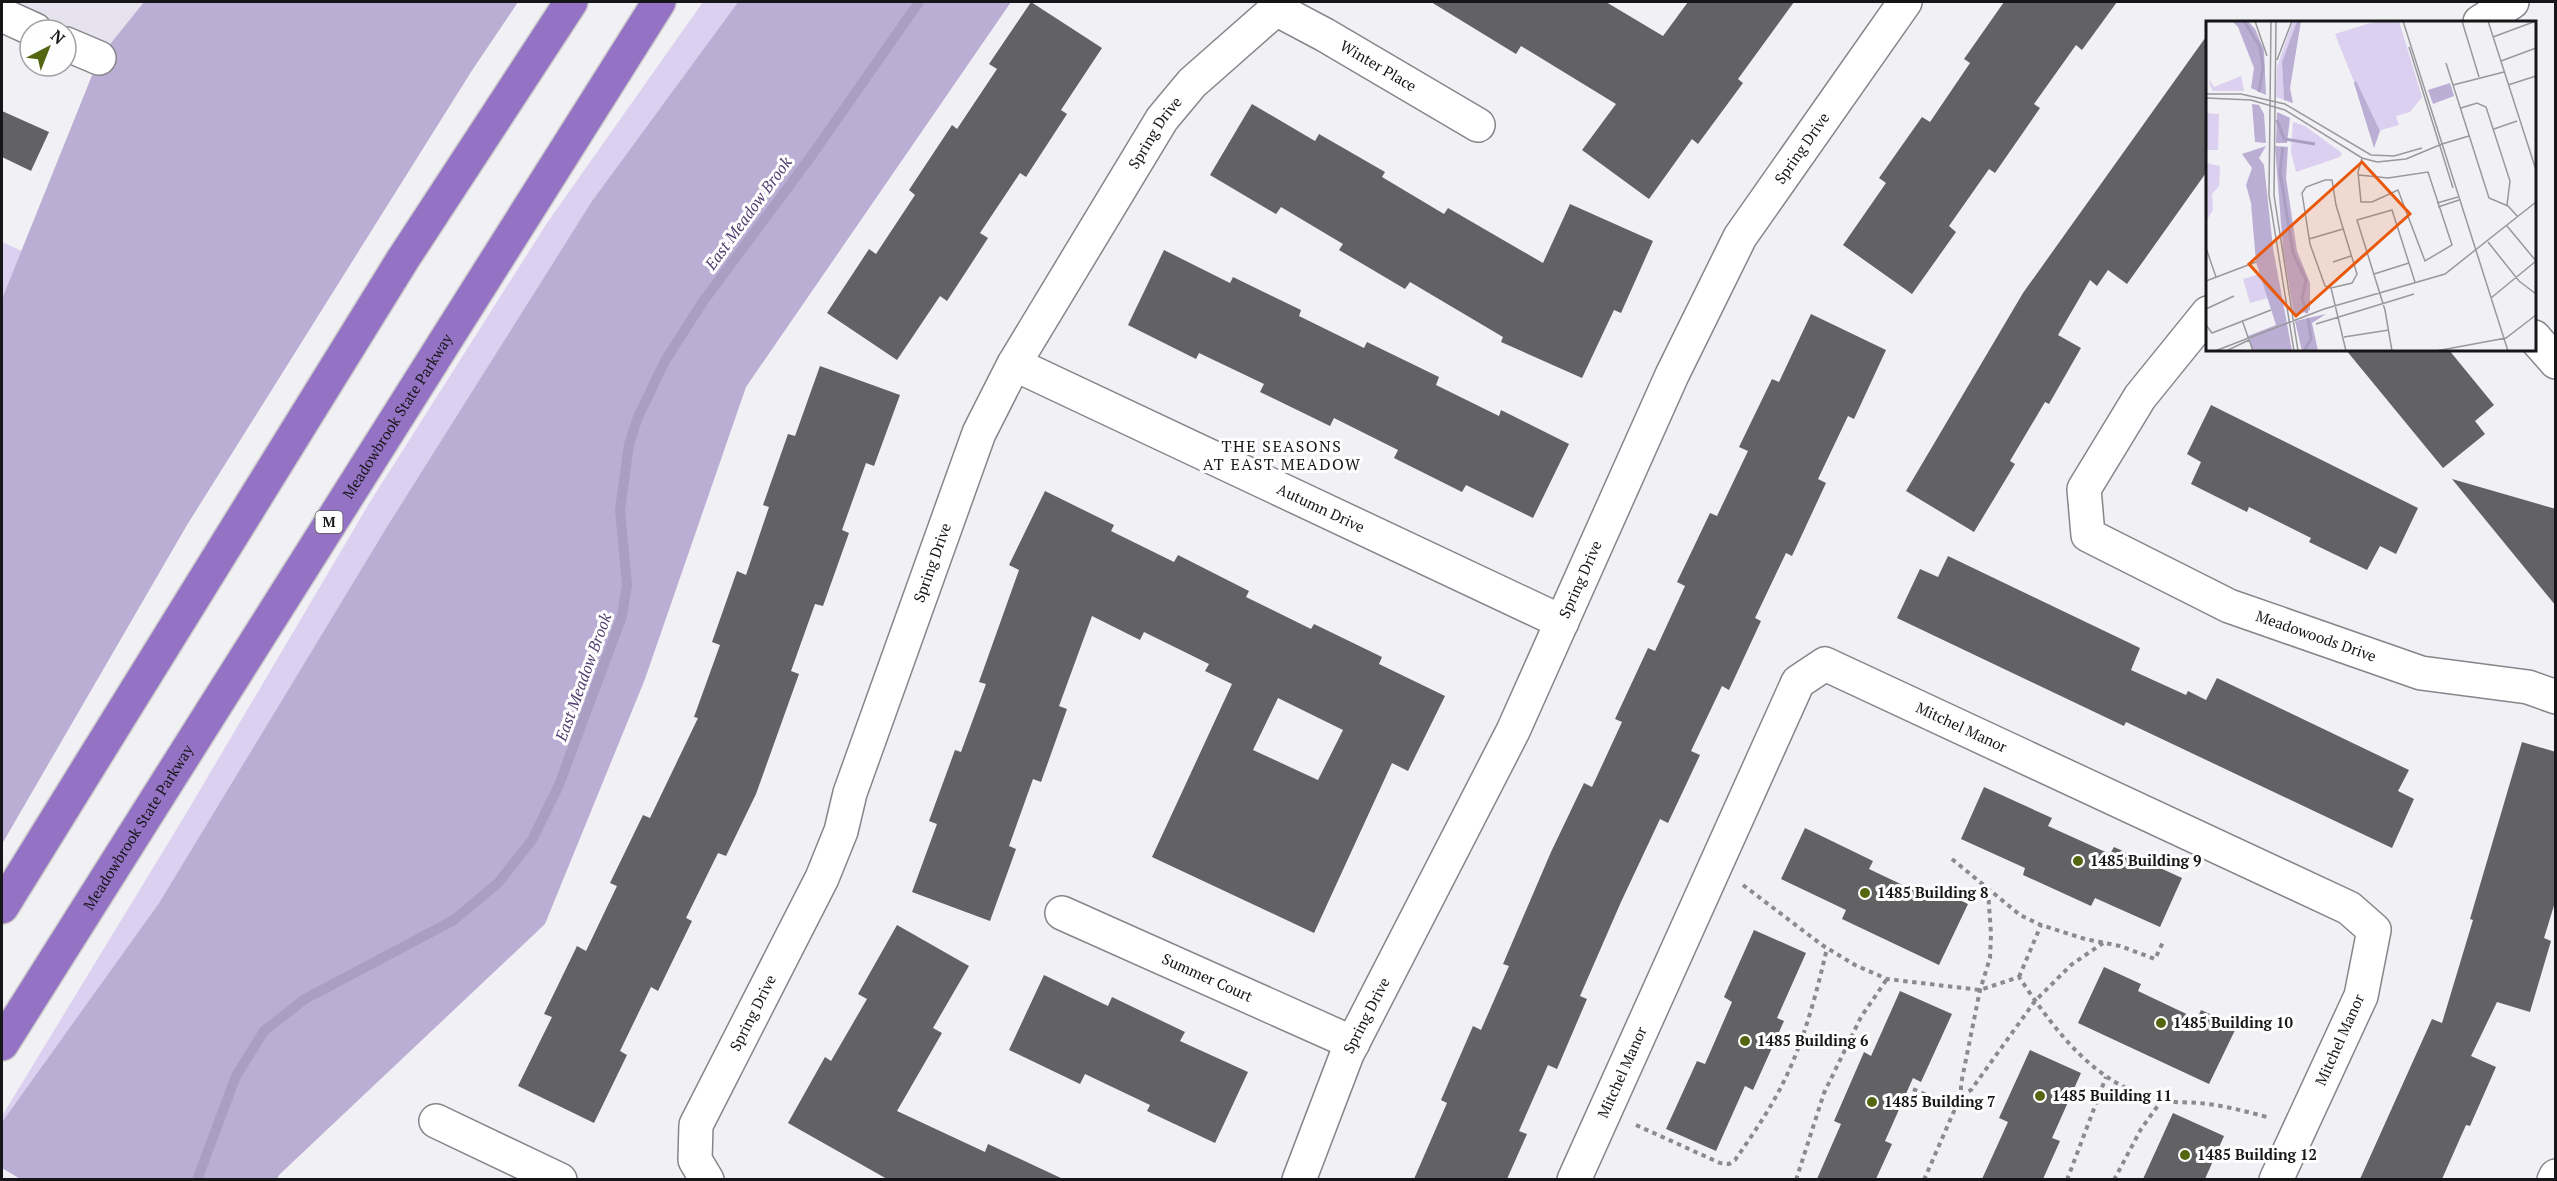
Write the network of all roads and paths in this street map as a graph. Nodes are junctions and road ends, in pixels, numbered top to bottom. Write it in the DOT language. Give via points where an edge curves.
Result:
graph roads {
  1 [pos="571,2"];
  2 [pos="659,2"];
  3 [pos="1905,2"];
  4 [pos="2512,2"];
  5 [pos="1278,5"];
  6 [pos="2,15"];
  7 [pos="2482,21"];
  8 [pos="18,22"];
  9 [pos="78,49"];
  10 [pos="99,58"];
  11 [pos="1478,125"];
  12 [pos="2206,315"];
  13 [pos="2536,338"];
  14 [pos="2556,362"];
  15 [pos="1014,364"];
  16 [pos="1562,622"];
  17 [pos="2556,697"];
  18 [pos="1952,859"];
  19 [pos="1713,870"];
  20 [pos="1989,891"];
  21 [pos="2,907"];
  22 [pos="1062,913"];
  23 [pos="2041,925"];
  24 [pos="2164,940"];
  25 [pos="2103,943"];
  26 [pos="1827,948"];
  27 [pos="2019,977"];
  28 [pos="1887,979"];
  29 [pos="1980,990"];
  30 [pos="2035,1001"];
  31 [pos="1353,1043"];
  32 [pos="2,1044"];
  33 [pos="2106,1077"];
  34 [pos="1913,1089"];
  35 [pos="1961,1095"];
  36 [pos="2162,1100"];
  37 [pos="1956,1108"];
  38 [pos="1605,1111"];
  39 [pos="436,1121"];
  40 [pos="2299,1130"];
  41 [pos="560,1179"];
  42 [pos="707,1179"];
  43 [pos="1299,1179"];
  44 [pos="1574,1179"];
  45 [pos="1796,1179"];
  46 [pos="1923,1179"];
  47 [pos="2067,1179"];
  48 [pos="2114,1179"];
  49 [pos="2276,1179"];
  1 -- 21 [label="highway" via="403,259"];
  2 -- 32 [label="highway, Meadowbrook State Parkway / M"];
  3 -- 16 [label="street, Spring Drive" via="1740,237 1672,375"];
  4 -- 7 [label="street"];
  5 -- 11 [label="street, Winter Place"];
  5 -- 15 [label="street, Spring Drive" via="1192,83 1162,119"];
  6 -- 8 [label="street"];
  9 -- 10 [label="street"];
  12 -- 17 [label="street, Meadowoods Drive" via="2140,396 2084,489 2088,535 2229,606 2421,673 2528,687"];
  13 -- 14 [label="street"];
  15 -- 16 [label="street, Autumn Drive"];
  15 -- 42 [label="street, Spring Drive" via="979,433 822,878 696,1125 695,1160"];
  16 -- 31 [label="street, Spring Drive" via="1513,731"];
  18 -- 20 [label="path"];
  19 -- 26 [label="path" via="1737,880"];
  19 -- 38 [label="street, Mitchel Manor"];
  19 -- 40 [label="street, Mitchel Manor" via="1798,682 1825,664 2349,908 2374,930 2361,996"];
  20 -- 23 [label="path" via="2020,915"];
  20 -- 29 [label="path" via="1990,958"];
  22 -- 31 [label="street, Summer Court"];
  23 -- 25 [label="path"];
  23 -- 27 [label="path"];
  24 -- 25 [label="path" via="2155,959"];
  25 -- 30 [label="path" via="2071,965"];
  26 -- 28 [label="path"];
  26 -- 38 [label="path" via="1815,1001 1780,1088 1735,1160 1720,1163"];
  27 -- 29 [label="path"];
  27 -- 30 [label="path"];
  28 -- 29 [label="path"];
  28 -- 45 [label="path" via="1862,1017 1824,1094"];
  29 -- 35 [label="path"];
  30 -- 33 [label="path" via="2050,1023"];
  30 -- 35 [label="path" via="1971,1090"];
  31 -- 43 [label="street, Spring Drive"];
  33 -- 36 [label="path"];
  33 -- 47 [label="path"];
  34 -- 37 [label="path"];
  35 -- 37 [label="path"];
  36 -- 40 [label="path" via="2228,1107 2275,1119"];
  36 -- 48 [label="path"];
  37 -- 46 [label="path"];
  38 -- 44 [label="street, Mitchel Manor"];
  39 -- 41 [label="street"];
  40 -- 49 [label="street, Mitchel Manor"];
}
